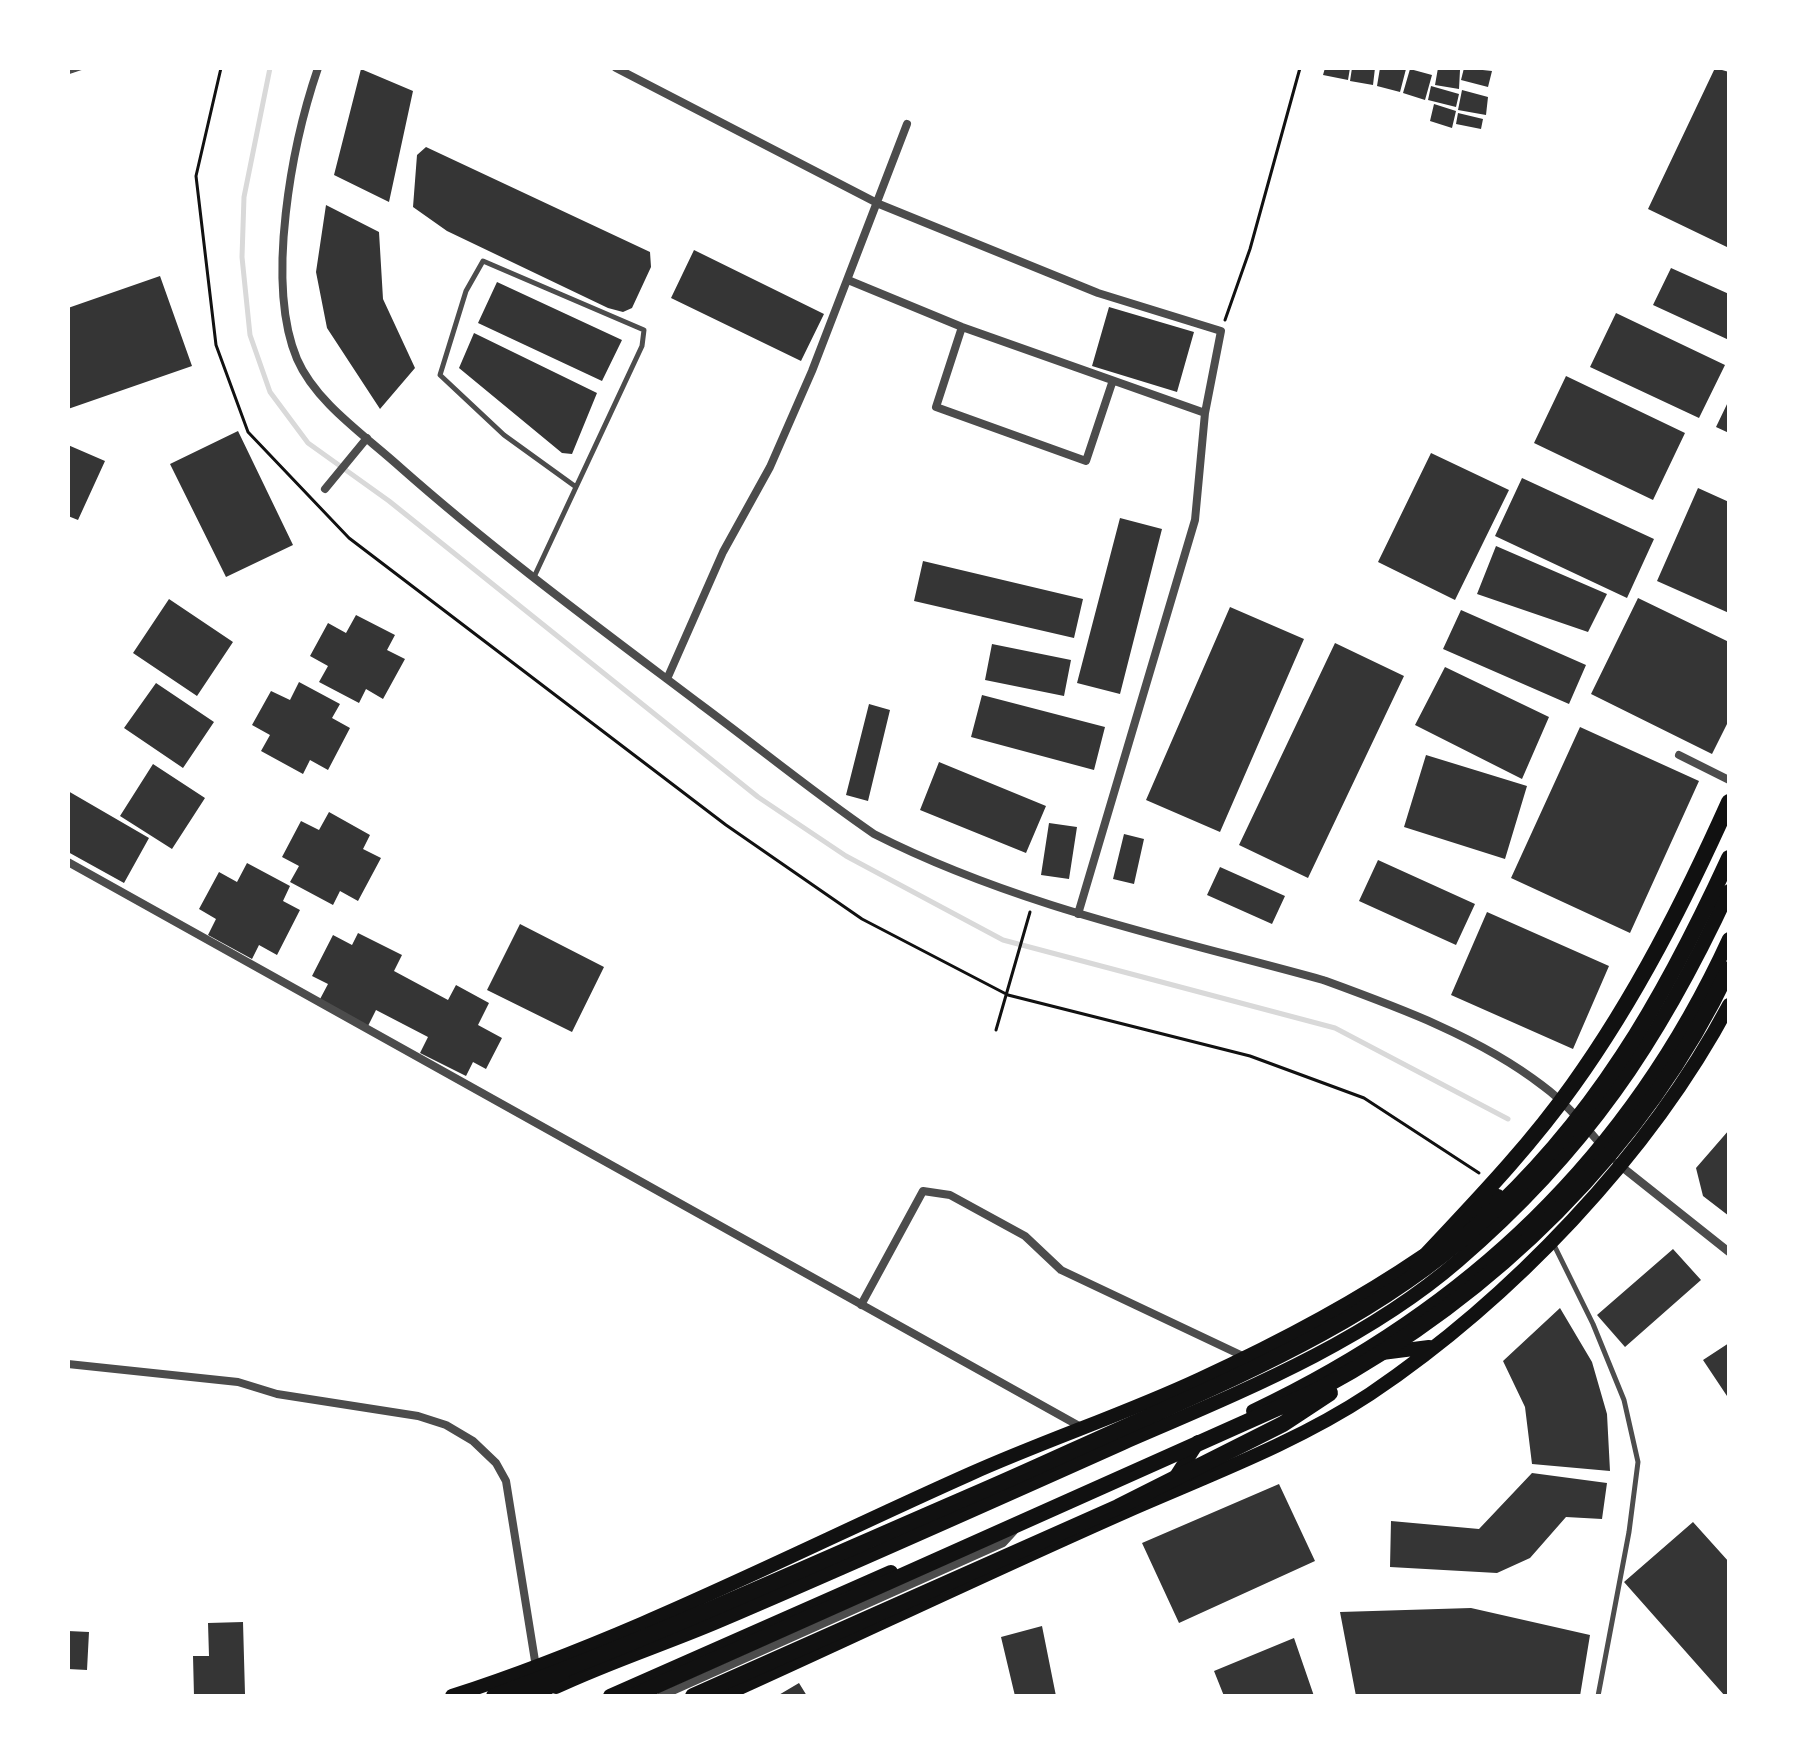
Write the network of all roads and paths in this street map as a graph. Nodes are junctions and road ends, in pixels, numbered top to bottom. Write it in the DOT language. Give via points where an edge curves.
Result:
graph roads {
  1 [pos="80,68"];
  2 [pos="318,68"];
  3 [pos="616,68"];
  4 [pos="1300,68"];
  5 [pos="68,72"];
  6 [pos="907,124"];
  7 [pos="879,204"];
  8 [pos="848,280"];
  9 [pos="962,327"];
  10 [pos="1221,331"];
  11 [pos="1112,383"];
  12 [pos="1205,413"];
  13 [pos="367,438"];
  14 [pos="576,487"];
  15 [pos="325,489"];
  16 [pos="534,578"];
  17 [pos="667,679"];
  18 [pos="1679,755"];
  19 [pos="1728,776"];
  20 [pos="1729,802"];
  21 [pos="1729,847"];
  22 [pos="1729,858"];
  23 [pos="68,862"];
  24 [pos="1729,891"];
  25 [pos="1033,900"];
  26 [pos="1078,914"];
  27 [pos="1729,939"];
  28 [pos="1729,969"];
  29 [pos="1729,1005"];
  30 [pos="996,1030"];
  31 [pos="1629,1074"];
  32 [pos="1645,1086"];
  33 [pos="1670,1104"];
  34 [pos="1575,1114"];
  35 [pos="1588,1129"];
  36 [pos="1602,1145"];
  37 [pos="1620,1167"];
  38 [pos="1516,1178"];
  39 [pos="1533,1192"];
  40 [pos="1547,1206"];
  41 [pos="1551,1240"];
  42 [pos="1729,1252"];
  43 [pos="1390,1294"];
  44 [pos="861,1305"];
  45 [pos="1430,1347"];
  46 [pos="1246,1357"];
  47 [pos="1364,1360"];
  48 [pos="68,1364"];
  49 [pos="1258,1382"];
  50 [pos="1081,1428"];
  51 [pos="1203,1434"];
  52 [pos="1164,1495"];
  53 [pos="1037,1508"];
  54 [pos="1003,1543"];
  55 [pos="1059,1543"];
  56 [pos="743,1579"];
  57 [pos="650,1621"];
  58 [pos="718,1621"];
  59 [pos="672,1628"];
  60 [pos="537,1668"];
  61 [pos="452,1696"];
  62 [pos="494,1696"];
  63 [pos="530,1696"];
  64 [pos="537,1696"];
  65 [pos="610,1696"];
  66 [pos="633,1696"];
  67 [pos="661,1696"];
  68 [pos="693,1696"];
  69 [pos="722,1696"];
  70 [pos="1598,1696"];
  1 -- 5 [label="lane"];
  2 -- 13 [label="street" via="294,169 282,254 284,310 298,362 328,402"];
  3 -- 7 [label="street"];
  4 -- 10 [label="path" via="1250,249"];
  6 -- 7 [label="street"];
  7 -- 8 [label="street"];
  7 -- 10 [label="street" via="1098,293"];
  8 -- 9 [label="street"];
  8 -- 17 [label="street" via="770,467 723,552"];
  9 -- 11 [label="street"];
  9 -- 11 [label="street" via="936,407 1086,461"];
  10 -- 12 [label="street"];
  11 -- 12 [label="street"];
  12 -- 26 [label="street" via="1195,520"];
  13 -- 15 [label="street"];
  13 -- 16 [label="street"];
  14 -- 14 [label="lane" via="642,346 644,330 483,261 466,291 440,375 504,435"];
  14 -- 16 [label="lane"];
  16 -- 17 [label="street"];
  17 -- 25 [label="street" via="874,834 947,869"];
  18 -- 19 [label="street"];
  20 -- 43 [label="highway" via="1649,965 1571,1088"];
  21 -- 34 [label="main road" via="1649,1004"];
  22 -- 43 [label="highway" via="1666,988 1593,1102 1480,1224"];
  23 -- 44 [label="street"];
  24 -- 31 [label="main road" via="1683,987"];
  25 -- 26 [label="street"];
  25 -- 30 [label="path"];
  26 -- 34 [label="street" via="1368,996 1500,1058 1543,1085"];
  27 -- 32 [label="main road" via="1689,1018"];
  28 -- 47 [label="highway" via="1661,1086 1580,1188 1467,1293 1422,1328"];
  29 -- 33 [label="main road"];
  31 -- 32 [label="street"];
  31 -- 35 [label="main road"];
  32 -- 33 [label="street"];
  32 -- 36 [label="main road"];
  33 -- 37 [label="main road"];
  34 -- 35 [label="street"];
  34 -- 38 [label="main road"];
  35 -- 36 [label="street"];
  35 -- 39 [label="main road"];
  36 -- 37 [label="street"];
  36 -- 40 [label="main road"];
  37 -- 41 [label="main road"];
  37 -- 42 [label="street"];
  38 -- 39 [label="street"];
  38 -- 46 [label="main road" via="1468,1223 1397,1274"];
  39 -- 40 [label="street"];
  39 -- 49 [label="main road" via="1455,1264 1355,1332"];
  40 -- 47 [label="main road" via="1459,1286"];
  41 -- 45 [label="main road"];
  41 -- 70 [label="lane" via="1624,1400 1638,1462"];
  43 -- 59 [label="highway" via="1279,1359"];
  44 -- 46 [label="street" via="923,1191 950,1195 1025,1236 1061,1270"];
  44 -- 50 [label="street"];
  45 -- 47 [label="main road"];
  45 -- 52 [label="main road" via="1343,1410"];
  46 -- 49 [label="street"];
  46 -- 50 [label="main road"];
  47 -- 51 [label="main road"];
  47 -- 66 [label="highway" via="1274,1411"];
  47 -- 68 [label="highway" via="1283,1424 1189,1473"];
  48 -- 60 [label="street" via="238,1382 277,1394 418,1416 461,1433 490,1456 506,1481"];
  49 -- 58 [label="main road"];
  50 -- 56 [label="main road"];
  51 -- 52 [label="main road"];
  51 -- 53 [label="main road"];
  52 -- 55 [label="main road"];
  53 -- 54 [label="street"];
  53 -- 65 [label="main road"];
  54 -- 55 [label="street"];
  54 -- 67 [label="street"];
  55 -- 69 [label="main road"];
  56 -- 57 [label="main road"];
  56 -- 58 [label="main road"];
  57 -- 60 [label="main road"];
  57 -- 63 [label="main road"];
  58 -- 64 [label="main road"];
  59 -- 62 [label="highway"];
  59 -- 63 [label="highway"];
  60 -- 61 [label="main road"];
}
